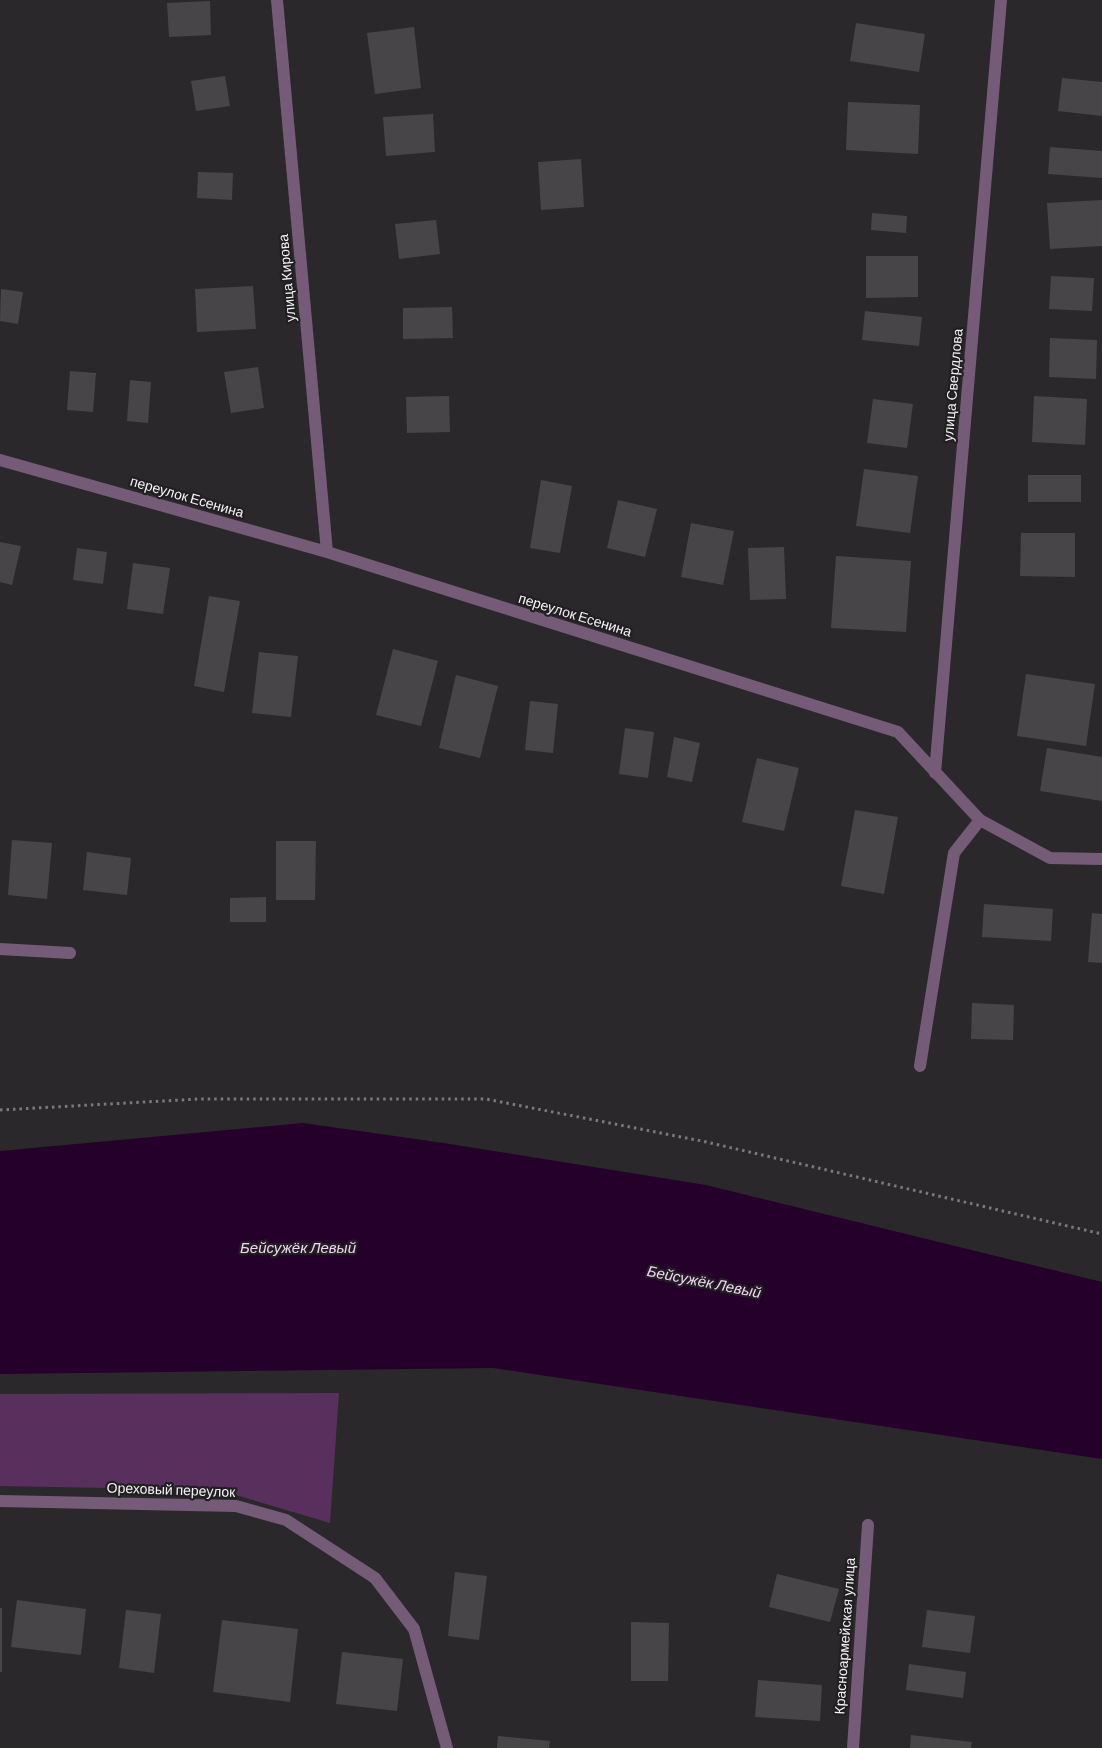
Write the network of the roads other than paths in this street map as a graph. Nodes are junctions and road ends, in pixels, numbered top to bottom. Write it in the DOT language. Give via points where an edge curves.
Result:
graph roads {
  1 [pos="278,0"];
  2 [pos="1001,0"];
  3 [pos="0,460"];
  4 [pos="327,552"];
  5 [pos="935,773"];
  6 [pos="980,820"];
  7 [pos="1102,859"];
  8 [pos="0,949"];
  9 [pos="70,953"];
  10 [pos="920,1066"];
  11 [pos="0,1501"];
  12 [pos="868,1525"];
  13 [pos="447,1748"];
  14 [pos="853,1748"];
  1 -- 4 [label="street, улица Кирова"];
  2 -- 5 [label="street, улица Свердлова"];
  3 -- 4 [label="street, переулок Есенина"];
  4 -- 5 [label="street, переулок Есенина" via="898,732"];
  5 -- 6 [label="street, переулок Есенина"];
  6 -- 7 [label="street, переулок Есенина" via="1050,858"];
  6 -- 10 [label="street" via="954,853"];
  8 -- 9 [label="street"];
  11 -- 13 [label="street, Ореховый переулок" via="236,1506 286,1520 375,1578 414,1629"];
  12 -- 14 [label="street, Красноармейская улица"];
}
